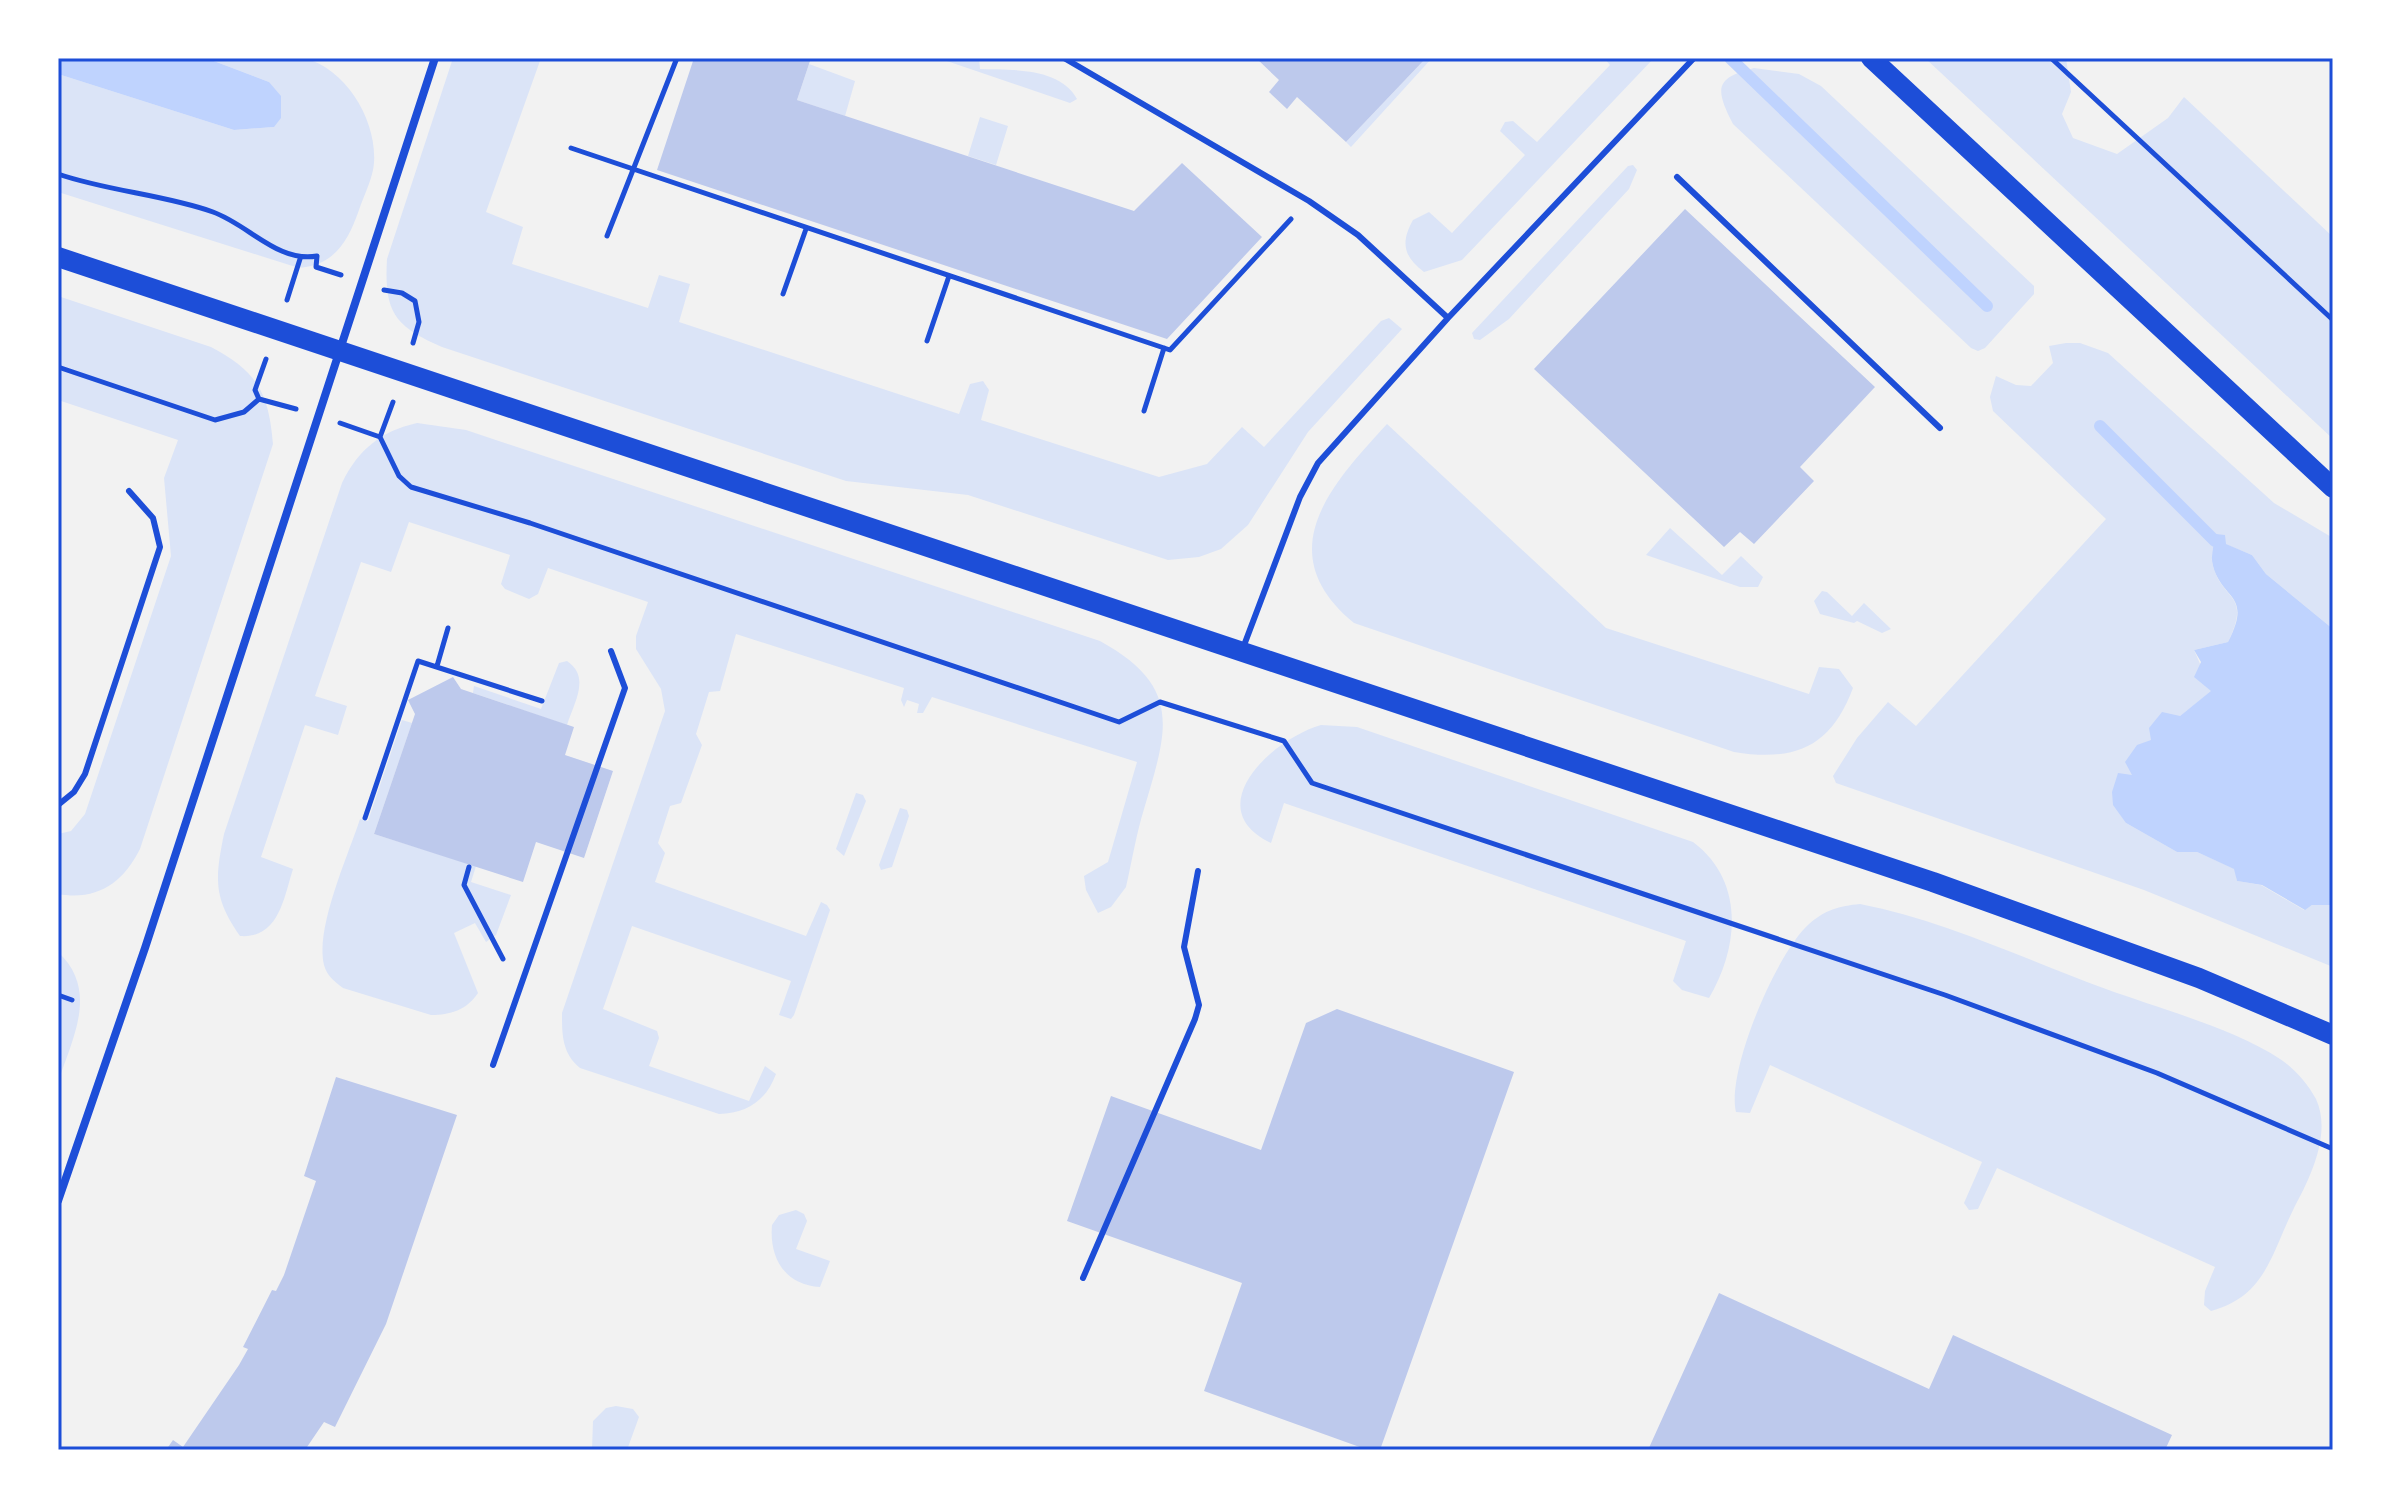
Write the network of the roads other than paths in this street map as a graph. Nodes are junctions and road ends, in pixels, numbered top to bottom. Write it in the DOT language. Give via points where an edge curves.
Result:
graph roads {
  1 [pos="435,58"];
  2 [pos="1064,58"];
  3 [pos="1694,58"];
  4 [pos="1871,58"];
  5 [pos="1677,177"];
  6 [pos="58,257"];
  7 [pos="1448,318"];
  8 [pos="339,350"];
  9 [pos="1940,428"];
  10 [pos="2333,488"];
  11 [pos="129,491"];
  12 [pos="611,651"];
  13 [pos="1241,653"];
  14 [pos="58,805"];
  15 [pos="1198,871"];
  16 [pos="2333,1035"];
  17 [pos="493,1065"];
  18 [pos="58,1201"];
  19 [pos="1083,1278"];
  1 -- 8 [label="street"];
  2 -- 7 [label="lane" via="1309,201 1358,235"];
  3 -- 7 [label="lane"];
  4 -- 10 [label="main road"];
  5 -- 9 [label="lane"];
  6 -- 8 [label="main road"];
  7 -- 13 [label="lane" via="1318,463"];
  8 -- 13 [label="main road"];
  8 -- 18 [label="street"];
  11 -- 14 [label="lane" via="153,518 160,547 85,774"];
  12 -- 17 [label="lane" via="625,688"];
  13 -- 16 [label="main road" via="2045,921"];
  15 -- 19 [label="lane" via="1184,947 1199,1005"];
}
